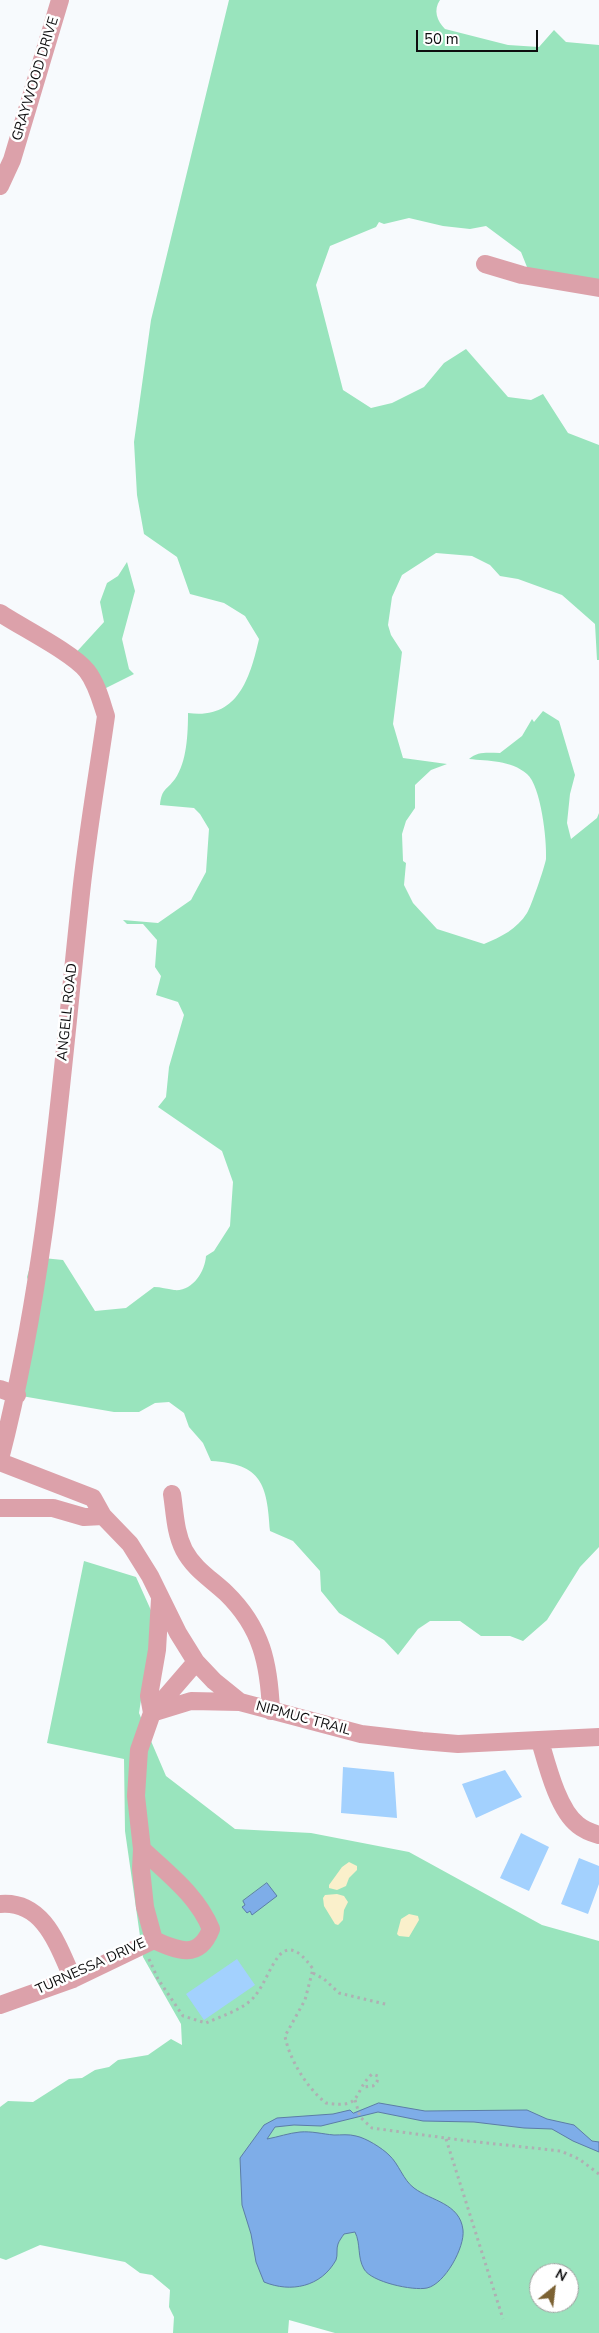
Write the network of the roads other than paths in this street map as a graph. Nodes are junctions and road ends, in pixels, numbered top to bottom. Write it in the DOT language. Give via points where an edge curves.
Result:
graph roads {
  1 [pos="60,0"];
  2 [pos="0,186"];
  3 [pos="486,264"];
  4 [pos="599,288"];
  5 [pos="0,614"];
  6 [pos="0,1389"];
  7 [pos="17,1395"];
  8 [pos="0,1460"];
  9 [pos="172,1494"];
  10 [pos="0,1508"];
  11 [pos="103,1516"];
  12 [pos="160,1598"];
  13 [pos="196,1662"];
  14 [pos="240,1702"];
  15 [pos="271,1711"];
  16 [pos="152,1713"];
  17 [pos="599,1737"];
  18 [pos="540,1741"];
  19 [pos="599,1835"];
  20 [pos="142,1849"];
  21 [pos="0,1904"];
  22 [pos="150,1942"];
  23 [pos="73,1979"];
  24 [pos="0,2004"];
  1 -- 2 [label="street, GRAYWOOD DRIVE" via="12,160"];
  3 -- 4 [label="street" via="522,275"];
  5 -- 7 [label="street, ANGELL ROAD" via="86,670 99,691 106,716 80,901 41,1252"];
  6 -- 7 [label="street"];
  7 -- 8 [label="street, ANGELL ROAD"];
  8 -- 11 [label="street, NIPMUC TRAIL" via="93,1498"];
  9 -- 15 [label="street" via="178,1534 184,1549 192,1562 238,1606 263,1649"];
  10 -- 11 [label="street" via="53,1508 84,1516"];
  11 -- 12 [label="street, NIPMUC TRAIL" via="130,1544"];
  12 -- 13 [label="street, NIPMUC TRAIL"];
  12 -- 16 [label="street" via="157,1650 148,1696"];
  13 -- 14 [label="street, NIPMUC TRAIL" via="214,1682"];
  13 -- 16 [label="street"];
  14 -- 15 [label="street, NIPMUC TRAIL"];
  14 -- 16 [label="street" via="191,1701"];
  15 -- 18 [label="street, NIPMUC TRAIL" via="361,1734 422,1741 458,1744"];
  16 -- 20 [label="street" via="139,1750 136,1772"];
  17 -- 18 [label="street, NIPMUC TRAIL"];
  18 -- 19 [label="street" via="568,1815 578,1826"];
  20 -- 22 [label="street" via="141,1869"];
  20 -- 22 [label="street" via="190,1895 204,1913 210,1930 206,1941 194,1950 174,1950"];
  21 -- 23 [label="street" via="22,1905 32,1910 54,1938"];
  22 -- 23 [label="street, TURNESSA DRIVE"];
  23 -- 24 [label="street, TURNESSA DRIVE"];
}
